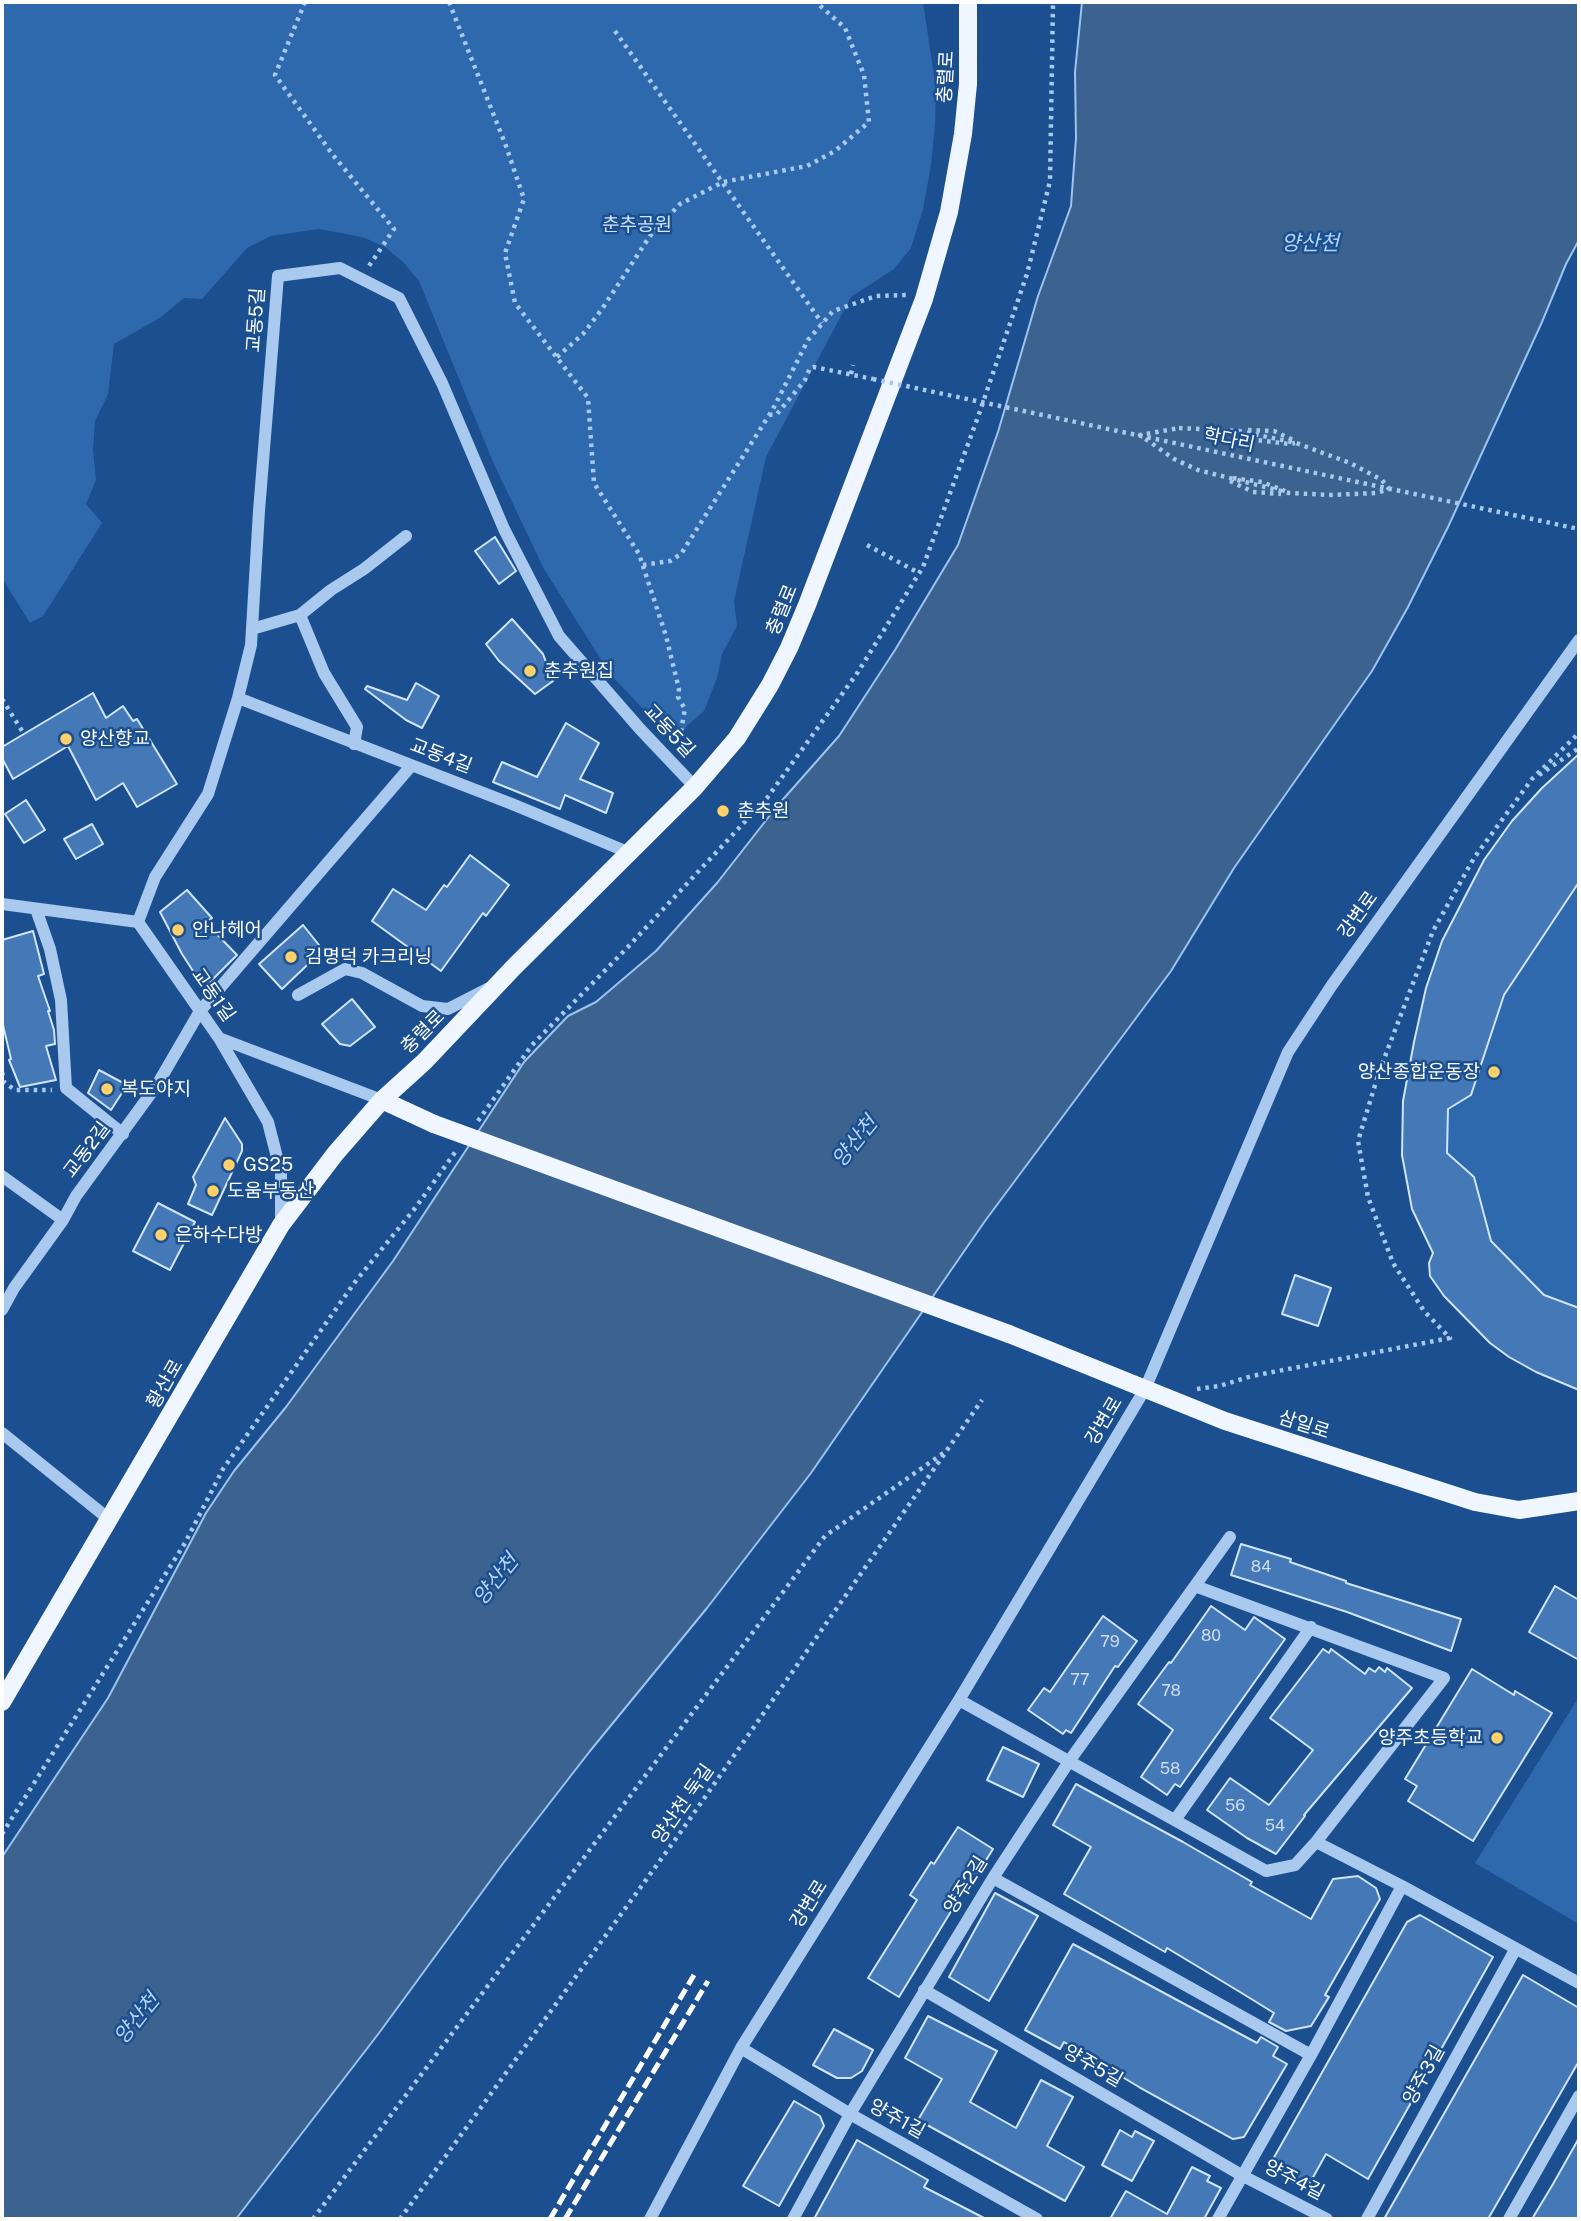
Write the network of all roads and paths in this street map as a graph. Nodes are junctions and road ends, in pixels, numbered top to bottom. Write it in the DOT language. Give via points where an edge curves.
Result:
graph roads {
  1 [pos="305,2"];
  2 [pos="449,2"];
  3 [pos="816,2"];
  4 [pos="968,2"];
  5 [pos="1054,2"];
  6 [pos="615,31"];
  7 [pos="723,183"];
  8 [pos="361,279"];
  9 [pos="924,299"];
  10 [pos="822,323"];
  11 [pos="557,357"];
  12 [pos="853,365"];
  13 [pos="851,374"];
  14 [pos="768,416"];
  15 [pos="1239,431"];
  16 [pos="1140,435"];
  17 [pos="1296,443"];
  18 [pos="1227,479"];
  19 [pos="1389,489"];
  20 [pos="1289,493"];
  21 [pos="1579,529"];
  22 [pos="406,536"];
  23 [pos="867,545"];
  24 [pos="643,565"];
  25 [pos="919,573"];
  26 [pos="300,615"];
  27 [pos="252,629"];
  28 [pos="1579,640"];
  29 [pos="238,698"];
  30 [pos="2,699"];
  31 [pos="1579,733"];
  32 [pos="24,734"];
  33 [pos="680,736"];
  34 [pos="354,744"];
  35 [pos="1579,748"];
  36 [pos="411,766"];
  37 [pos="1532,779"];
  38 [pos="695,788"];
  39 [pos="630,853"];
  40 [pos="2,904"];
  41 [pos="36,909"];
  42 [pos="138,922"];
  43 [pos="501,982"];
  44 [pos="298,995"];
  45 [pos="200,1011"];
  46 [pos="219,1038"];
  47 [pos="2,1073"];
  48 [pos="66,1088"];
  49 [pos="382,1100"];
  50 [pos="470,1131"];
  51 [pos="123,1134"];
  52 [pos="463,1142"];
  53 [pos="2,1175"];
  54 [pos="63,1220"];
  55 [pos="281,1225"];
  56 [pos="2,1310"];
  57 [pos="1400,1348"];
  58 [pos="1360,1352"];
  59 [pos="1145,1389"];
  60 [pos="1195,1389"];
  61 [pos="982,1400"];
  62 [pos="2,1433"];
  63 [pos="948,1449"];
  64 [pos="1579,1501"];
  65 [pos="110,1520"];
  66 [pos="1230,1537"];
  67 [pos="1195,1586"];
  68 [pos="1311,1628"];
  69 [pos="3,1696"];
  70 [pos="959,1700"];
  71 [pos="1070,1760"];
  72 [pos="1175,1820"];
  73 [pos="2,1834"];
  74 [pos="1315,1842"];
  75 [pos="993,1878"];
  76 [pos="1402,1886"];
  77 [pos="1516,1950"];
  78 [pos="1579,1983"];
  79 [pos="924,1990"];
  80 [pos="741,2048"];
  81 [pos="1311,2055"];
  82 [pos="1579,2096"];
  83 [pos="849,2114"];
  84 [pos="1243,2176"];
  85 [pos="313,2219"];
  86 [pos="400,2219"];
  87 [pos="650,2219"];
  88 [pos="793,2219"];
  89 [pos="1037,2219"];
  90 [pos="1218,2219"];
  91 [pos="1327,2219"];
  92 [pos="1367,2219"];
  93 [pos="1509,2219"];
  1 -- 8 [label="path" via="275,75 394,229"];
  2 -- 11 [label="path" via="524,199 505,253 515,303"];
  3 -- 7 [label="path" via="845,28 864,75 869,122 835,151 807,166"];
  4 -- 9 [label="main road, 충렬로" via="963,134 949,212"];
  5 -- 25 [label="path" via="1050,181 1027,274"];
  6 -- 7 [label="path"];
  7 -- 10 [label="path"];
  7 -- 11 [label="path" via="680,204 650,236 583,334"];
  8 -- 27 [label="street, 교동5길" via="340,268 278,276"];
  8 -- 38 [label="street, 교동5길" via="398,298 442,383 504,529 559,636"];
  9 -- 10 [label="path" via="901,294 876,296 833,311"];
  9 -- 38 [label="main road, 충렬로" via="789,648 737,738"];
  10 -- 14 [label="path" via="808,340"];
  11 -- 24 [label="path" via="588,398 594,483"];
  12 -- 13 [label="path"];
  13 -- 14 [label="path, 학다리" via="810,368 777,414"];
  13 -- 16 [label="path, 학다리, bridge"];
  14 -- 24 [label="path" via="681,554 670,561"];
  15 -- 16 [label="path" via="1179,428"];
  15 -- 17 [label="path" via="1256,440"];
  15 -- 17 [label="path" via="1274,431"];
  16 -- 18 [label="path" via="1174,459"];
  16 -- 19 [label="path, 학다리, bridge"];
  17 -- 19 [label="path" via="1350,464 1382,480"];
  18 -- 20 [label="path" via="1262,482"];
  18 -- 20 [label="path" via="1253,492"];
  19 -- 20 [label="path" via="1354,494"];
  19 -- 21 [label="path, 학다리, bridge"];
  22 -- 26 [label="street"];
  23 -- 25 [label="path"];
  24 -- 33 [label="path" via="685,709"];
  25 -- 50 [label="path" via="858,672 768,798 532,1045"];
  26 -- 27 [label="street"];
  26 -- 34 [label="street" via="324,673 357,727"];
  27 -- 29 [label="street, 교동5길"];
  28 -- 59 [label="street, 강변로" via="1288,1052"];
  29 -- 34 [label="street, 교동4길"];
  29 -- 42 [label="street, 교동5길" via="208,794 155,877"];
  30 -- 32 [label="path"];
  31 -- 37 [label="path"];
  34 -- 36 [label="street, 교동4길"];
  35 -- 37 [label="path"];
  36 -- 39 [label="street, 교동4길"];
  36 -- 45 [label="street, 교동2길"];
  37 -- 57 [label="path" via="1474,858 1433,931 1358,1141 1368,1197 1393,1263 1424,1311 1450,1338"];
  38 -- 39 [label="main road, 충렬로"];
  39 -- 43 [label="main road, 충렬로"];
  40 -- 41 [label="street"];
  41 -- 42 [label="street"];
  41 -- 48 [label="street" via="61,1000"];
  42 -- 45 [label="street, 교동1길"];
  43 -- 44 [label="street" via="448,1009 422,1006 362,973 345,969"];
  43 -- 49 [label="main road, 충렬로"];
  45 -- 46 [label="street, 교동1길"];
  45 -- 51 [label="street, 교동2길"];
  46 -- 49 [label="street"];
  46 -- 55 [label="street, 교동1길" via="272,1133 281,1173"];
  47 -- 48 [label="path" via="4,1082 15,1090"];
  48 -- 51 [label="street"];
  49 -- 55 [label="main road, 황산로"];
  49 -- 59 [label="main road, 삼일로, bridge" via="434,1124 1017,1337"];
  51 -- 54 [label="street, 교동2길"];
  52 -- 73 [label="path" via="355,1282 223,1469 185,1543"];
  53 -- 54 [label="street"];
  54 -- 56 [label="street, 교동2길"];
  55 -- 65 [label="main road, 황산로"];
  57 -- 58 [label="path"];
  57 -- 60 [label="path"];
  59 -- 64 [label="main road, 삼일로" via="1226,1421 1475,1502 1519,1510"];
  59 -- 70 [label="street, 강변로"];
  61 -- 63 [label="path, 양산천 둑길"];
  62 -- 65 [label="street"];
  63 -- 85 [label="path" via="825,1535"];
  63 -- 86 [label="path, 양산천 둑길" via="680,1833"];
  65 -- 69 [label="main road, 황산로"];
  66 -- 67 [label="street, 양주2길"];
  67 -- 68 [label="street"];
  67 -- 71 [label="street, 양주2길"];
  68 -- 72 [label="street"];
  68 -- 74 [label="street" via="1444,1678"];
  70 -- 71 [label="street"];
  70 -- 80 [label="street, 강변로"];
  71 -- 72 [label="street"];
  71 -- 75 [label="street, 양주2길"];
  72 -- 74 [label="street" via="1266,1871 1295,1865"];
  74 -- 76 [label="street"];
  75 -- 79 [label="street, 양주2길"];
  75 -- 81 [label="street"];
  76 -- 77 [label="street"];
  76 -- 81 [label="street"];
  77 -- 78 [label="street"];
  77 -- 92 [label="street, 양주3길"];
  79 -- 83 [label="street, 양주2길"];
  79 -- 84 [label="street, 양주5길"];
  80 -- 83 [label="street, 양주1길"];
  80 -- 87 [label="street, 강변로"];
  81 -- 84 [label="street"];
  82 -- 93 [label="street"];
  83 -- 88 [label="street, 양주2길"];
  83 -- 89 [label="street, 양주1길"];
  84 -- 90 [label="street"];
  84 -- 91 [label="street, 양주4길"];
}
